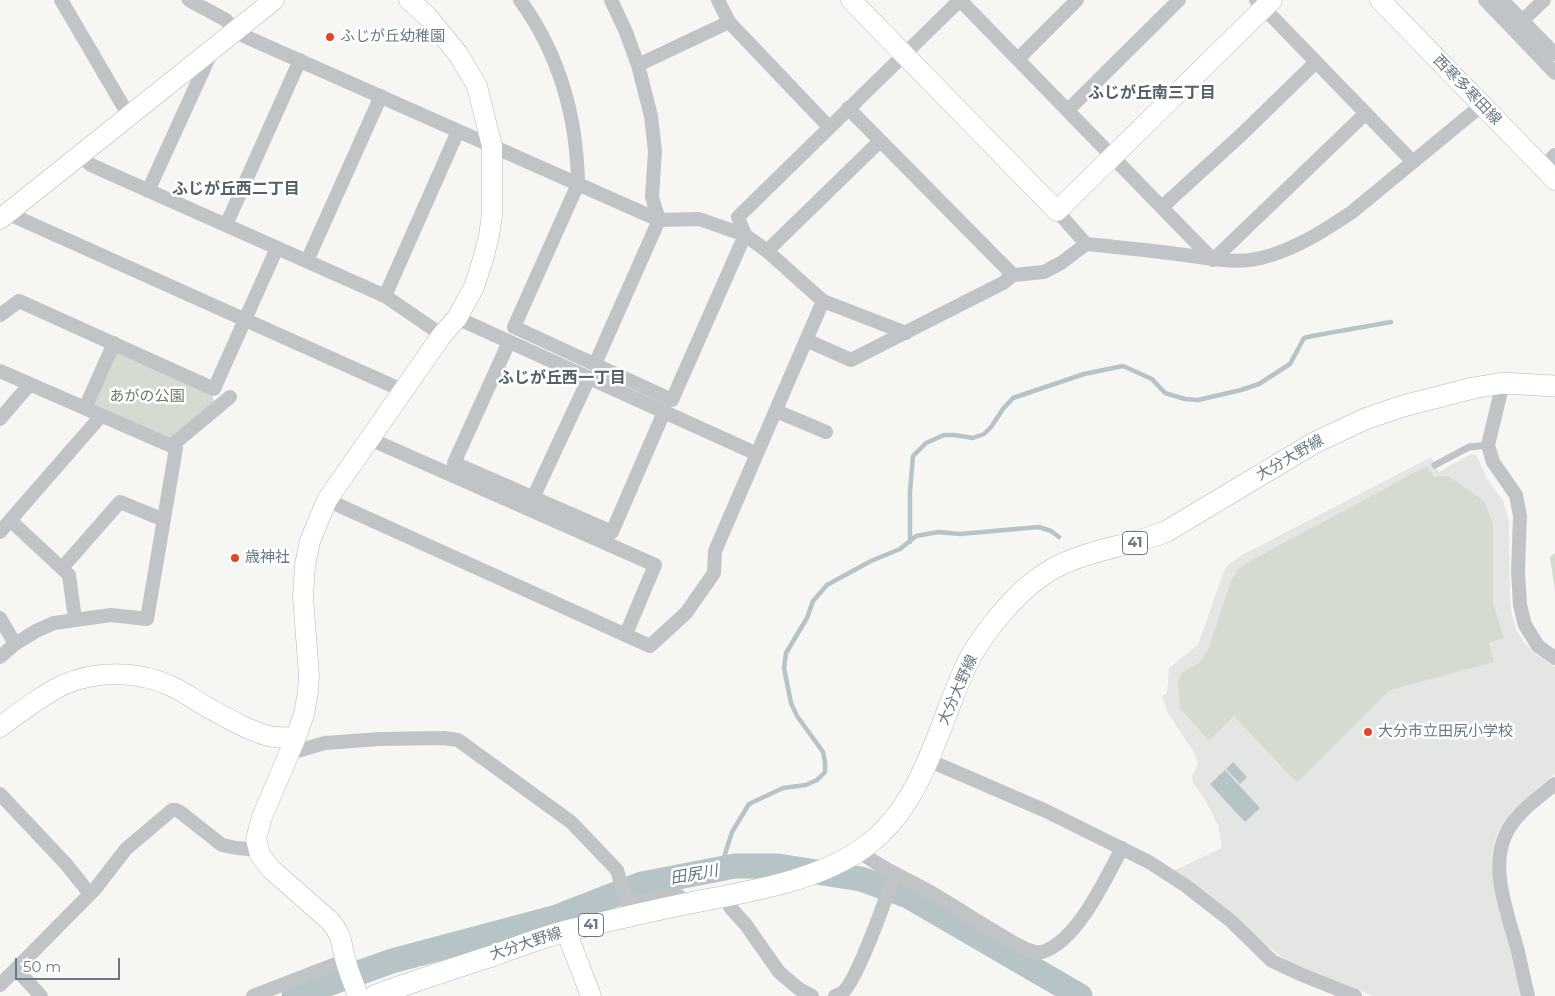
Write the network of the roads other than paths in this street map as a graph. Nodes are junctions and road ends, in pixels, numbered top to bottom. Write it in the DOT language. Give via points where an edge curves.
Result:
graph roads {
  1 [pos="61,0"];
  2 [pos="189,0"];
  3 [pos="274,0"];
  4 [pos="409,0"];
  5 [pos="520,0"];
  6 [pos="611,0"];
  7 [pos="718,0"];
  8 [pos="851,0"];
  9 [pos="960,0"];
  10 [pos="1077,0"];
  11 [pos="1179,0"];
  12 [pos="1380,0"];
  13 [pos="1485,0"];
  14 [pos="1502,0"];
  15 [pos="1544,0"];
  16 [pos="1264,3"];
  17 [pos="1522,21"];
  18 [pos="729,22"];
  19 [pos="235,32"];
  20 [pos="212,49"];
  21 [pos="905,54"];
  22 [pos="1555,54"];
  23 [pos="1018,59"];
  24 [pos="300,60"];
  25 [pos="1316,62"];
  26 [pos="638,65"];
  27 [pos="1555,73"];
  28 [pos="381,96"];
  29 [pos="1482,105"];
  30 [pos="848,108"];
  31 [pos="1068,110"];
  32 [pos="1366,113"];
  33 [pos="129,116"];
  34 [pos="829,128"];
  35 [pos="458,131"];
  36 [pos="880,141"];
  37 [pos="492,146"];
  38 [pos="80,155"];
  39 [pos="1113,156"];
  40 [pos="1413,162"];
  41 [pos="1551,167"];
  42 [pos="578,184"];
  43 [pos="148,191"];
  44 [pos="1162,207"];
  45 [pos="1057,210"];
  46 [pos="4,216"];
  47 [pos="659,220"];
  48 [pos="226,225"];
  49 [pos="745,235"];
  50 [pos="1086,244"];
  51 [pos="277,248"];
  52 [pos="767,251"];
  53 [pos="1213,260"];
  54 [pos="307,261"];
  55 [pos="1013,275"];
  56 [pos="385,296"];
  57 [pos="823,300"];
  58 [pos="0,315"];
  59 [pos="457,318"];
  60 [pos="245,320"];
  61 [pos="906,333"];
  62 [pos="442,335"];
  63 [pos="806,340"];
  64 [pos="509,342"];
  65 [pos="114,343"];
  66 [pos="595,364"];
  67 [pos="0,371"];
  68 [pos="589,378"];
  69 [pos="1503,383"];
  70 [pos="30,384"];
  71 [pos="1555,386"];
  72 [pos="404,390"];
  73 [pos="230,397"];
  74 [pos="85,408"];
  75 [pos="776,410"];
  76 [pos="664,412"];
  77 [pos="101,416"];
  78 [pos="0,419"];
  79 [pos="826,432"];
  80 [pos="370,439"];
  81 [pos="1488,445"];
  82 [pos="171,446"];
  83 [pos="757,454"];
  84 [pos="1435,464"];
  85 [pos="533,498"];
  86 [pos="327,500"];
  87 [pos="10,520"];
  88 [pos="164,520"];
  89 [pos="0,532"];
  90 [pos="62,568"];
  91 [pos="0,618"];
  92 [pos="75,619"];
  93 [pos="626,634"];
  94 [pos="15,644"];
  95 [pos="0,657"];
  96 [pos="1555,658"];
  97 [pos="0,727"];
  98 [pos="293,745"];
  99 [pos="928,760"];
  100 [pos="1555,784"];
  101 [pos="0,794"];
  102 [pos="1122,848"];
  103 [pos="258,850"];
  104 [pos="850,856"];
  105 [pos="895,873"];
  106 [pos="90,894"];
  107 [pos="727,896"];
  108 [pos="686,904"];
  109 [pos="566,931"];
  110 [pos="346,962"];
  111 [pos="16,969"];
  112 [pos="0,985"];
  113 [pos="356,991"];
  114 [pos="40,996"];
  115 [pos="253,996"];
  116 [pos="374,996"];
  117 [pos="591,996"];
  118 [pos="812,996"];
  119 [pos="835,996"];
  120 [pos="1356,996"];
  121 [pos="1528,996"];
  1 -- 33 [label="street"];
  2 -- 19 [label="street" via="226,20"];
  3 -- 19 [label="street"];
  4 -- 37 [label="street" via="427,16 458,54 477,86"];
  5 -- 42 [label="street" via="544,36 558,69 570,112"];
  6 -- 26 [label="street"];
  7 -- 18 [label="street"];
  8 -- 21 [label="street"];
  9 -- 21 [label="street"];
  9 -- 23 [label="street"];
  10 -- 23 [label="street"];
  11 -- 31 [label="street"];
  12 -- 29 [label="street, 西寒多寒田線"];
  13 -- 27 [label="street"];
  14 -- 17 [label="street"];
  15 -- 17 [label="street"];
  16 -- 25 [label="street"];
  16 -- 39 [label="street"];
  17 -- 22 [label="street"];
  18 -- 26 [label="street"];
  18 -- 34 [label="street"];
  19 -- 20 [label="street"];
  19 -- 24 [label="street"];
  20 -- 33 [label="street"];
  20 -- 43 [label="street"];
  21 -- 30 [label="street"];
  21 -- 45 [label="street"];
  23 -- 31 [label="street"];
  24 -- 28 [label="street"];
  24 -- 48 [label="street"];
  25 -- 32 [label="street"];
  25 -- 44 [label="street"];
  26 -- 47 [label="street" via="654,135 652,197"];
  28 -- 35 [label="street"];
  28 -- 54 [label="street"];
  29 -- 40 [label="street"];
  29 -- 41 [label="street, 西寒多寒田線"];
  30 -- 34 [label="street"];
  30 -- 36 [label="street"];
  31 -- 39 [label="street"];
  32 -- 40 [label="street"];
  32 -- 53 [label="street"];
  33 -- 38 [label="street"];
  34 -- 49 [label="street" via="738,217"];
  35 -- 37 [label="street"];
  35 -- 56 [label="street"];
  36 -- 52 [label="street"];
  36 -- 55 [label="street"];
  37 -- 42 [label="street"];
  37 -- 59 [label="street" via="489,236 474,287"];
  38 -- 43 [label="street" via="92,166"];
  38 -- 46 [label="street"];
  39 -- 44 [label="street"];
  39 -- 45 [label="street"];
  40 -- 53 [label="street" via="1352,212 1294,246 1260,258"];
  42 -- 47 [label="street"];
  42 -- 66 [label="street" via="514,327"];
  43 -- 48 [label="street"];
  44 -- 53 [label="street"];
  45 -- 50 [label="street"];
  46 -- 60 [label="street"];
  47 -- 49 [label="street" via="699,219"];
  47 -- 66 [label="street"];
  48 -- 51 [label="street"];
  49 -- 52 [label="street"];
  49 -- 66 [label="street" via="672,400"];
  50 -- 53 [label="street"];
  50 -- 55 [label="street" via="1044,272"];
  51 -- 54 [label="street"];
  51 -- 60 [label="street"];
  52 -- 57 [label="street"];
  54 -- 56 [label="street"];
  55 -- 61 [label="street"];
  56 -- 62 [label="street"];
  57 -- 61 [label="street"];
  57 -- 63 [label="street"];
  58 -- 65 [label="street" via="19,301"];
  59 -- 62 [label="street"];
  59 -- 64 [label="street"];
  60 -- 65 [label="street" via="214,389"];
  60 -- 72 [label="street"];
  61 -- 63 [label="street" via="851,360"];
  62 -- 72 [label="street"];
  63 -- 75 [label="street"];
  64 -- 68 [label="street"];
  64 -- 85 [label="street" via="454,463"];
  65 -- 74 [label="street"];
  67 -- 70 [label="street"];
  68 -- 76 [label="street"];
  68 -- 85 [label="street"];
  69 -- 71 [label="main road, 大分大野線 / 41"];
  69 -- 81 [label="street"];
  69 -- 99 [label="main road, 大分大野線 / 41" via="1472,388 1365,419 1314,443 1167,531 1073,559 1045,573 1018,596 978,644"];
  70 -- 74 [label="street"];
  70 -- 78 [label="street"];
  72 -- 80 [label="street"];
  73 -- 82 [label="street"];
  74 -- 77 [label="street"];
  75 -- 79 [label="street"];
  75 -- 83 [label="street"];
  76 -- 83 [label="street"];
  76 -- 85 [label="street" via="612,532"];
  77 -- 82 [label="street"];
  77 -- 87 [label="street"];
  80 -- 86 [label="street"];
  80 -- 93 [label="street" via="655,565"];
  81 -- 84 [label="lane" via="1469,447"];
  81 -- 96 [label="street" via="1493,462 1516,495 1520,516 1520,605 1525,625 1538,646"];
  82 -- 88 [label="street" via="176,448"];
  83 -- 93 [label="street" via="715,551 714,573 686,613 650,646"];
  86 -- 93 [label="street"];
  86 -- 98 [label="street" via="310,541 305,565 303,597 308,692"];
  87 -- 89 [label="street"];
  87 -- 90 [label="street"];
  88 -- 90 [label="street" via="120,502"];
  88 -- 92 [label="street" via="148,619 111,615"];
  90 -- 92 [label="street" via="69,575"];
  91 -- 94 [label="street"];
  92 -- 94 [label="street" via="54,623"];
  94 -- 95 [label="street"];
  97 -- 98 [label="street" via="65,684 106,674 127,674 171,686 236,723"];
  98 -- 103 [label="street" via="258,828"];
  98 -- 108 [label="street" via="355,740 458,740 571,822 618,874 627,904 661,896 678,896"];
  99 -- 102 [label="street"];
  99 -- 104 [label="main road, 大分大野線 / 41" via="909,800 890,825"];
  100 -- 121 [label="street" via="1515,819 1504,836 1499,856 1505,905"];
  101 -- 106 [label="street"];
  102 -- 105 [label="street" via="1098,895 1077,924 1059,942 1041,952 1029,951"];
  102 -- 120 [label="street" via="1186,886 1231,921 1272,960"];
  103 -- 106 [label="street" via="222,845 180,812 172,810 126,849"];
  103 -- 110 [label="street" via="278,876 334,925 342,940"];
  104 -- 105 [label="street" via="869,859"];
  104 -- 107 [label="main road, 大分大野線 / 41" via="813,874"];
  105 -- 119 [label="street" via="851,982"];
  106 -- 111 [label="street"];
  107 -- 108 [label="main road, 大分大野線 / 41"];
  107 -- 118 [label="street" via="730,907 779,972"];
  108 -- 109 [label="main road, 大分大野線 / 41"];
  109 -- 116 [label="main road, 大分大野線 / 41"];
  109 -- 117 [label="street"];
  110 -- 113 [label="street"];
  110 -- 115 [label="street"];
  111 -- 112 [label="street"];
  111 -- 114 [label="street"];
}
